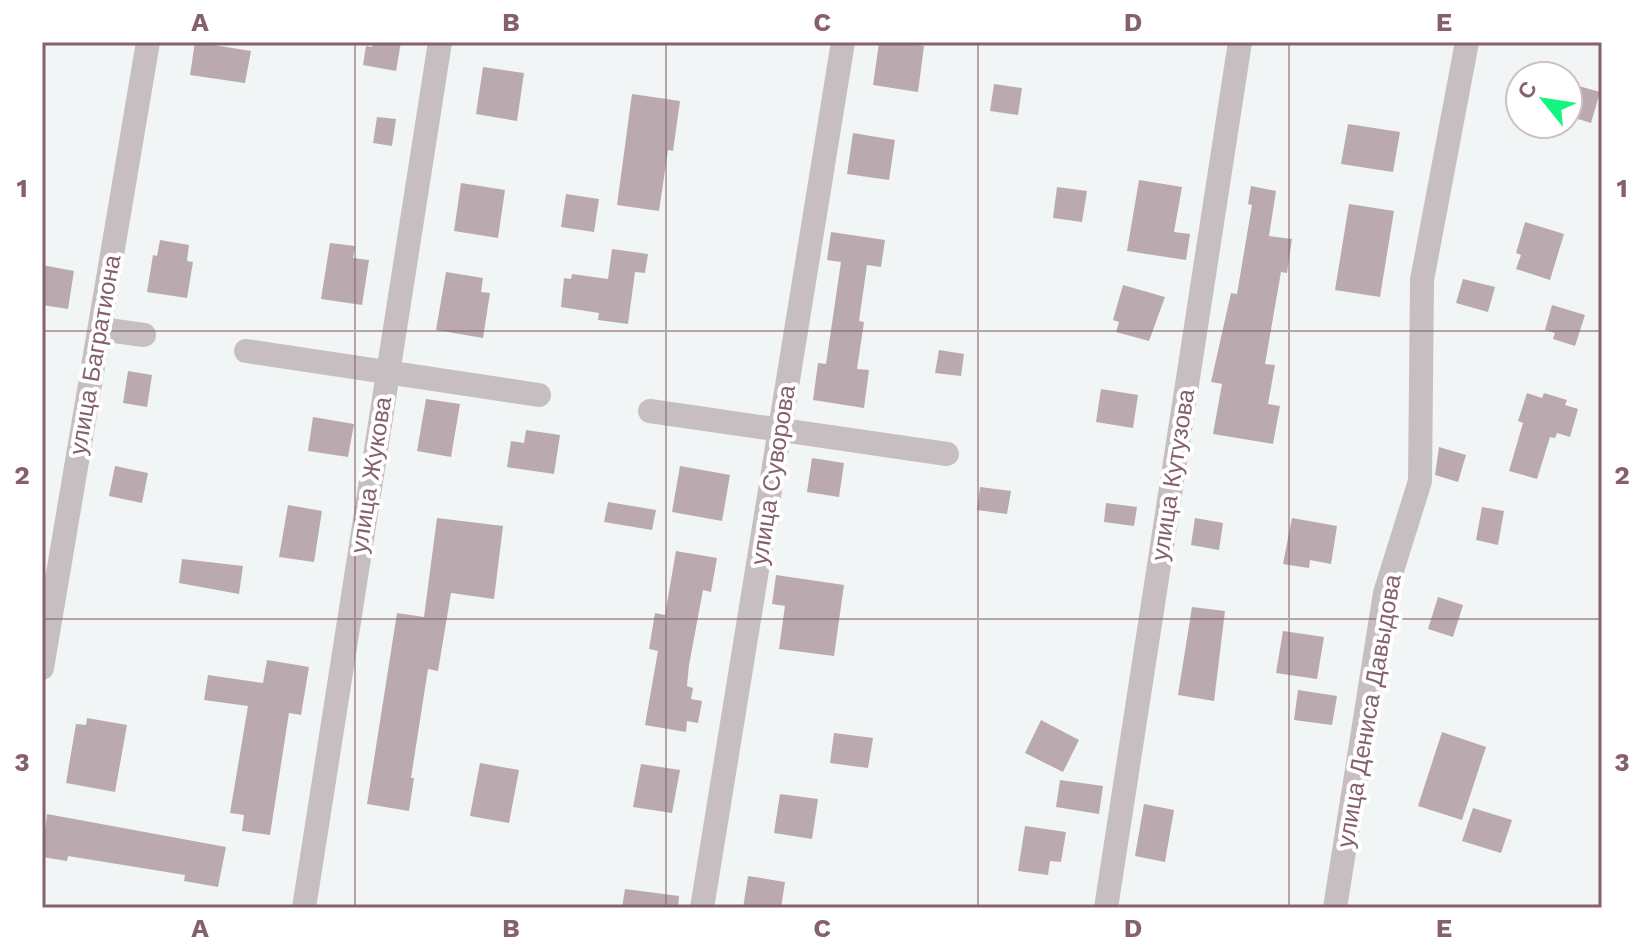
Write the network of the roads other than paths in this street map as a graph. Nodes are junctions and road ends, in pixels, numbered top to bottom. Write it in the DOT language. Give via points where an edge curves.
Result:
graph roads {
  1 [pos="148,42"];
  2 [pos="440,42"];
  3 [pos="843,42"];
  4 [pos="1240,42"];
  5 [pos="1467,42"];
  6 [pos="100,329"];
  7 [pos="144,335"];
  8 [pos="246,351"];
  9 [pos="387,373"];
  10 [pos="539,395"];
  11 [pos="650,411"];
  12 [pos="780,430"];
  13 [pos="947,454"];
  14 [pos="42,668"];
  15 [pos="304,908"];
  16 [pos="702,908"];
  17 [pos="1106,908"];
  18 [pos="1335,908"];
  1 -- 6 [label="street, улица Багратиона"];
  2 -- 9 [label="street, улица Жукова"];
  3 -- 12 [label="street, улица Суворова"];
  4 -- 17 [label="street, улица Кутузова"];
  5 -- 18 [label="street, улица Дениса Давыдова" via="1422,280 1420,481 1385,593"];
  6 -- 7 [label="street"];
  6 -- 14 [label="street, улица Багратиона"];
  8 -- 9 [label="street"];
  9 -- 10 [label="street"];
  9 -- 15 [label="street, улица Жукова"];
  11 -- 12 [label="street"];
  12 -- 13 [label="street"];
  12 -- 16 [label="street, улица Суворова"];
}
